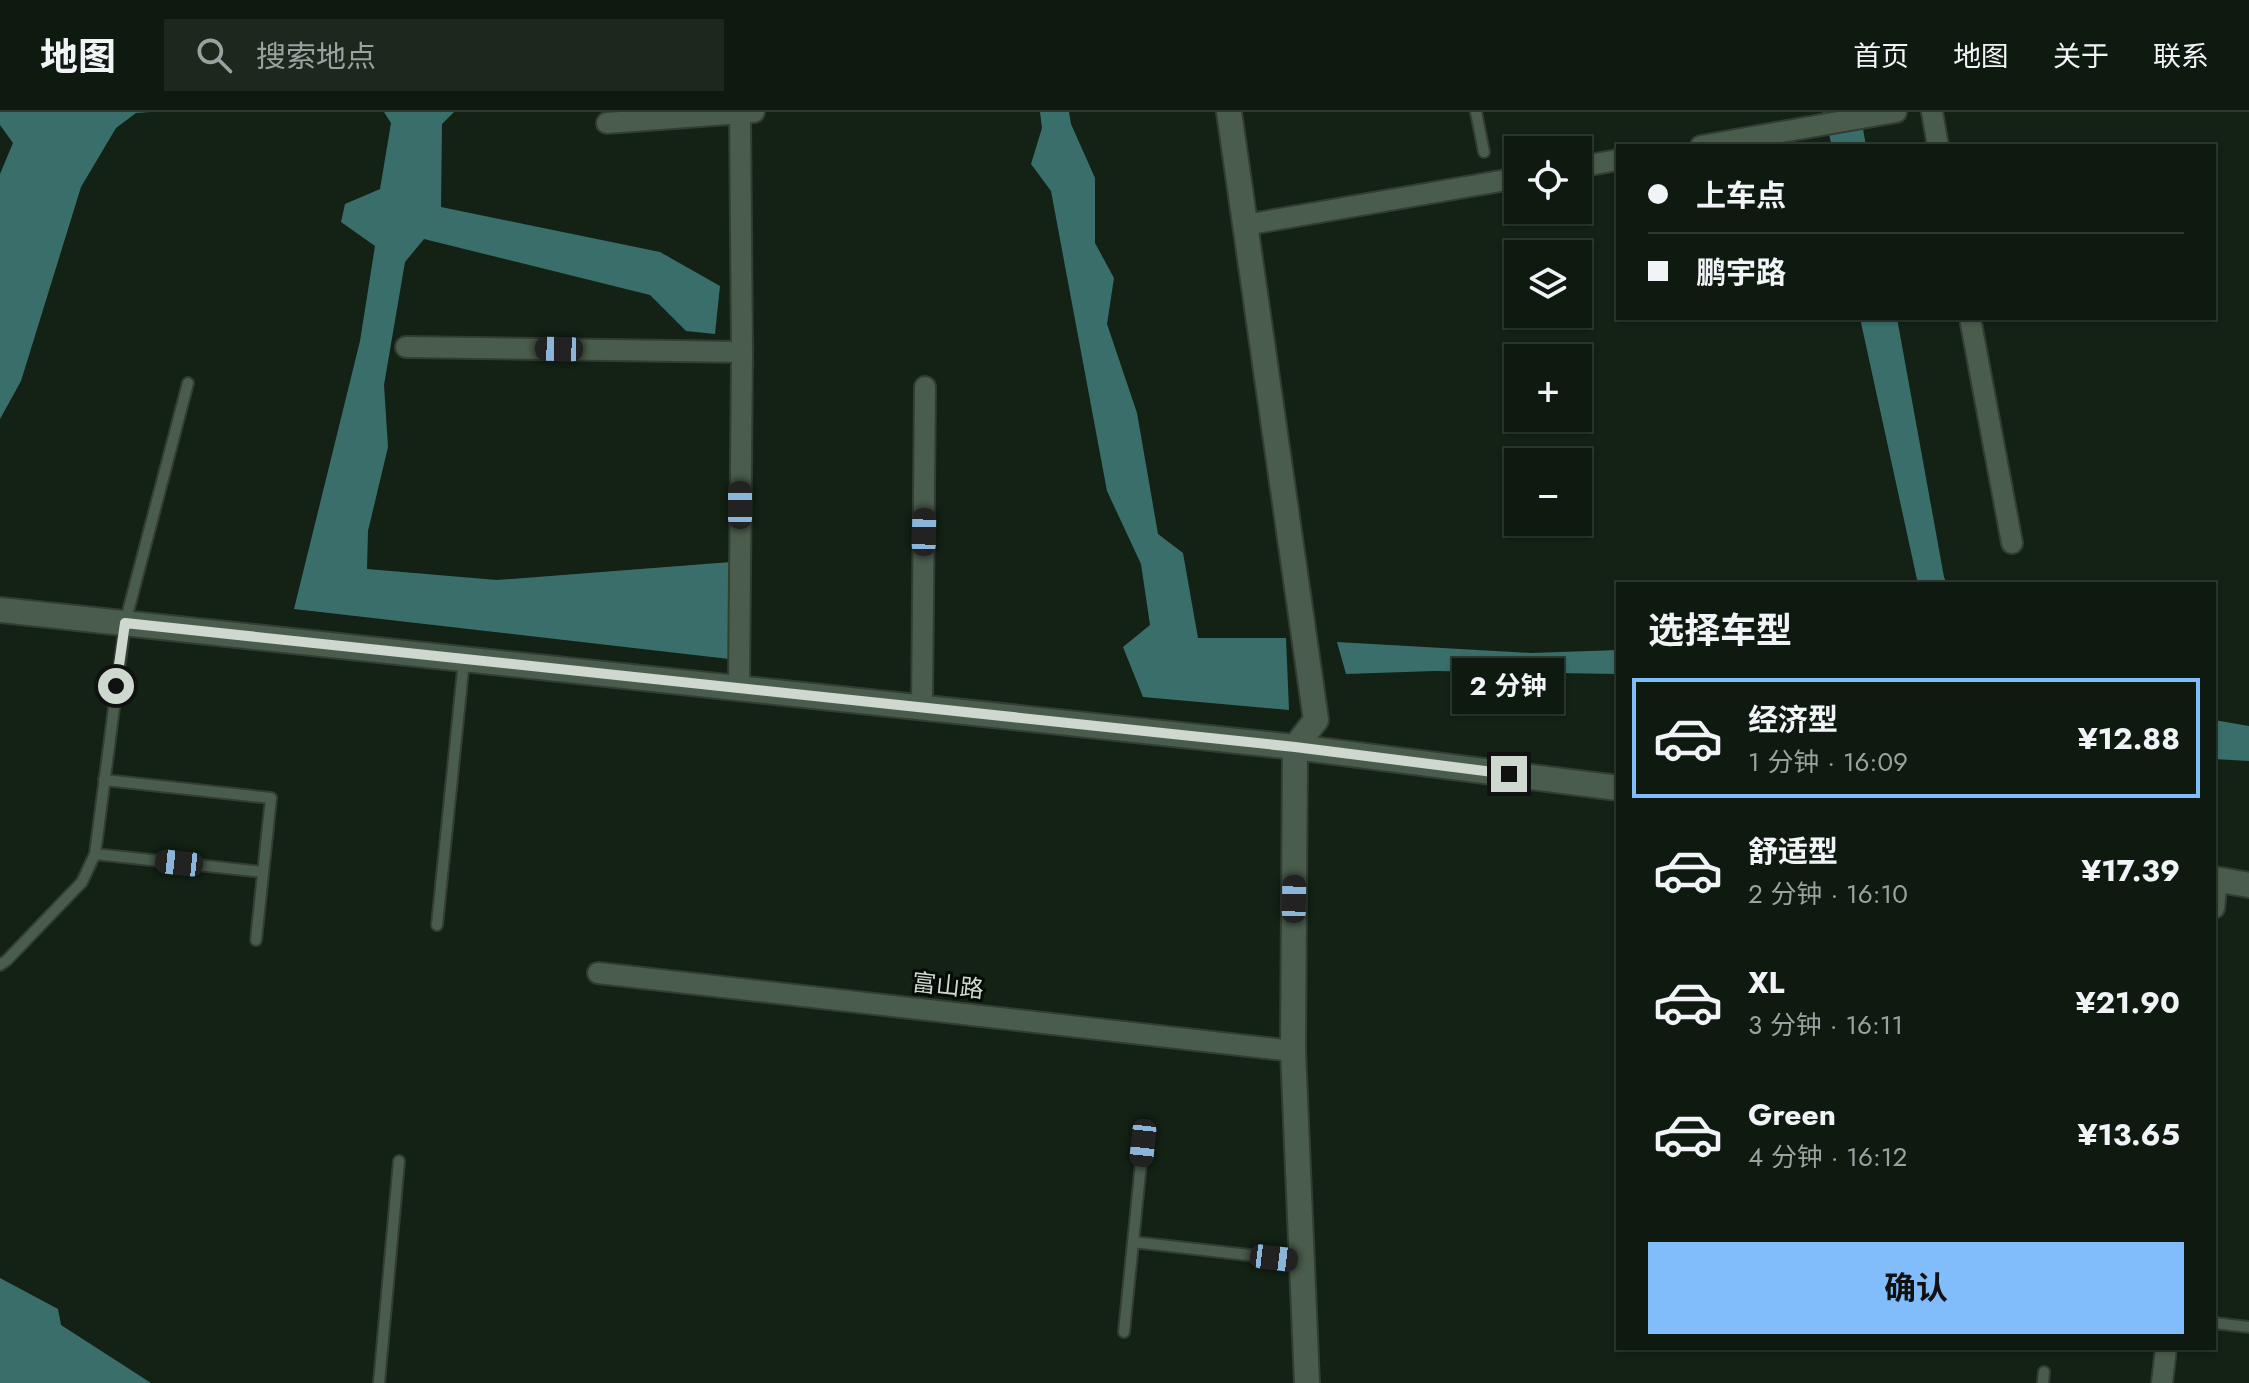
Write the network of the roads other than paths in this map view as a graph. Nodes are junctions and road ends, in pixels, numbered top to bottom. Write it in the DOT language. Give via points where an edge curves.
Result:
graph roads {
  1 [pos="1229,112"];
  2 [pos="1476,112"];
  3 [pos="1896,112"];
  4 [pos="1932,112"];
  5 [pos="747,113"];
  6 [pos="607,123"];
  7 [pos="1712,144"];
  8 [pos="1938,144"];
  9 [pos="1484,152"];
  10 [pos="1616,160"];
  11 [pos="1592,165"];
  12 [pos="1504,180"];
  13 [pos="1245,225"];
  14 [pos="1970,320"];
  15 [pos="406,347"];
  16 [pos="742,352"];
  17 [pos="188,383"];
  18 [pos="925,387"];
  19 [pos="2012,543"];
  20 [pos="0,610"];
  21 [pos="125,623"];
  22 [pos="465,659"];
  23 [pos="739,687"];
  24 [pos="922,707"];
  25 [pos="1295,747"];
  26 [pos="104,780"];
  27 [pos="1616,788"];
  28 [pos="95,854"];
  29 [pos="263,872"];
  30 [pos="2216,879"];
  31 [pos="2249,885"];
  32 [pos="437,925"];
  33 [pos="256,940"];
  34 [pos="0,965"];
  35 [pos="598,973"];
  36 [pos="1293,1051"];
  37 [pos="1143,1143"];
  38 [pos="399,1161"];
  39 [pos="1133,1242"];
  40 [pos="1302,1261"];
  41 [pos="2216,1323"];
  42 [pos="2249,1327"];
  43 [pos="1124,1332"];
  44 [pos="2166,1350"];
  45 [pos="379,1383"];
  46 [pos="1307,1383"];
  47 [pos="2162,1383"];
  1 -- 13 [label="main road"];
  2 -- 9 [label="lane"];
  3 -- 7 [label="street"];
  4 -- 8 [label="street"];
  5 -- 6 [label="street"];
  5 -- 16 [label="street"];
  10 -- 11 [label="street"];
  12 -- 13 [label="street"];
  13 -- 25 [label="main road" via="1316,720"];
  14 -- 19 [label="street"];
  15 -- 16 [label="street"];
  16 -- 23 [label="street"];
  17 -- 21 [label="lane"];
  18 -- 24 [label="street"];
  20 -- 21 [label="main road"];
  21 -- 22 [label="main road"];
  21 -- 26 [label="lane"];
  22 -- 23 [label="main road"];
  22 -- 32 [label="lane"];
  23 -- 24 [label="main road"];
  24 -- 25 [label="main road"];
  25 -- 27 [label="main road"];
  25 -- 36 [label="main road"];
  26 -- 28 [label="lane"];
  26 -- 29 [label="lane" via="271,798"];
  28 -- 29 [label="lane"];
  28 -- 34 [label="lane" via="82,882"];
  29 -- 33 [label="lane"];
  30 -- 31 [label="main road"];
  35 -- 36 [label="street, 富山路"];
  36 -- 40 [label="main road"];
  37 -- 39 [label="lane"];
  38 -- 45 [label="lane"];
  39 -- 40 [label="lane"];
  39 -- 43 [label="lane"];
  40 -- 46 [label="main road"];
  41 -- 42 [label="lane"];
  44 -- 47 [label="street"];
}
